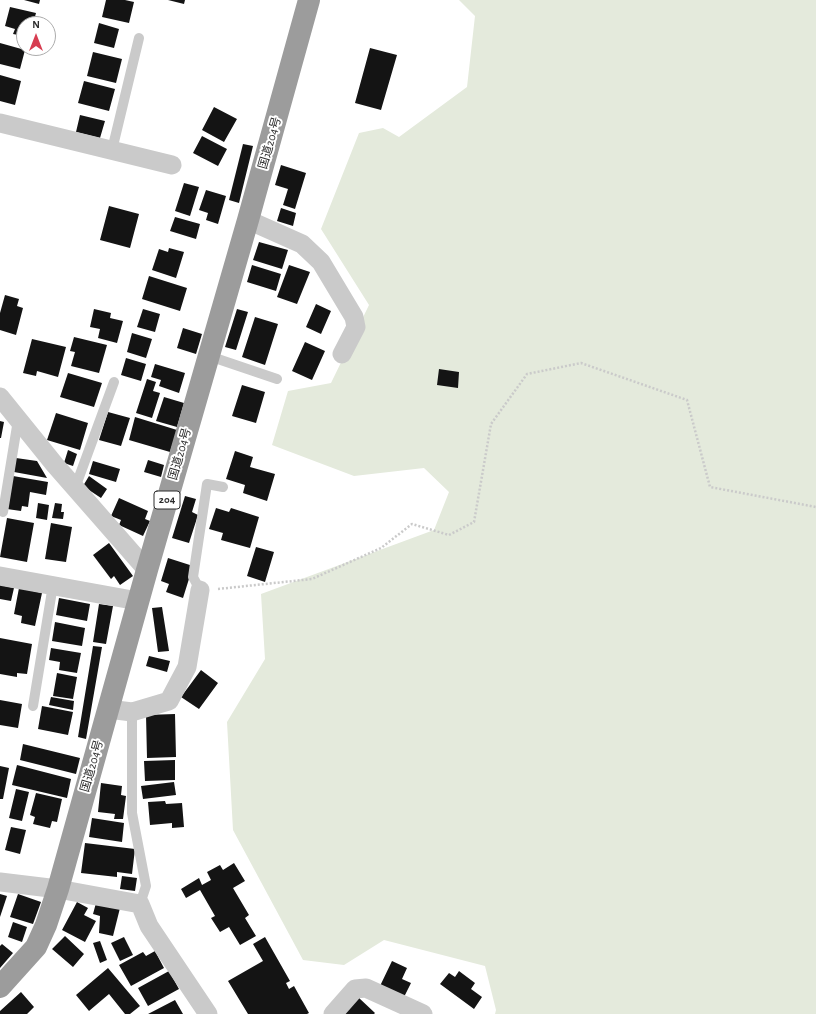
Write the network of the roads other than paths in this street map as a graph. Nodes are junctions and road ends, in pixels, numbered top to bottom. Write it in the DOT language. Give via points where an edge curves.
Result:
graph roads {
  1 [pos="309,0"];
  2 [pos="139,38"];
  3 [pos="0,123"];
  4 [pos="112,150"];
  5 [pos="172,165"];
  6 [pos="248,220"];
  7 [pos="342,354"];
  8 [pos="209,356"];
  9 [pos="277,380"];
  10 [pos="114,382"];
  11 [pos="0,397"];
  12 [pos="18,420"];
  13 [pos="224,487"];
  14 [pos="75,488"];
  15 [pos="3,512"];
  16 [pos="147,570"];
  17 [pos="0,576"];
  18 [pos="53,585"];
  19 [pos="200,590"];
  20 [pos="138,601"];
  21 [pos="33,706"];
  22 [pos="108,709"];
  23 [pos="132,712"];
  24 [pos="0,882"];
  25 [pos="58,889"];
  26 [pos="140,904"];
  27 [pos="0,988"];
  28 [pos="208,1014"];
  29 [pos="333,1014"];
  30 [pos="423,1014"];
  1 -- 6 [label="highway, 国道204号 / 204"];
  2 -- 4 [label="lane"];
  3 -- 4 [label="street"];
  4 -- 5 [label="street"];
  6 -- 7 [label="street" via="302,244 321,262 354,317 356,327"];
  6 -- 8 [label="highway, 国道204号 / 204"];
  8 -- 9 [label="lane"];
  8 -- 16 [label="highway, 国道204号 / 204"];
  10 -- 14 [label="lane"];
  11 -- 12 [label="street"];
  12 -- 14 [label="street"];
  12 -- 15 [label="lane"];
  13 -- 19 [label="lane" via="207,484 193,577"];
  14 -- 16 [label="street"];
  16 -- 20 [label="highway, 国道204号 / 204"];
  17 -- 18 [label="street"];
  18 -- 20 [label="street"];
  18 -- 21 [label="lane"];
  19 -- 23 [label="street" via="187,667 169,701"];
  20 -- 22 [label="highway, 国道204号 / 204"];
  22 -- 23 [label="street"];
  22 -- 25 [label="highway, 国道204号 / 204"];
  23 -- 26 [label="lane" via="132,813 146,886"];
  24 -- 25 [label="street"];
  25 -- 26 [label="street"];
  25 -- 27 [label="highway, 国道204号 / 204" via="36,947"];
  26 -- 28 [label="street" via="149,926"];
  29 -- 30 [label="street" via="355,989 366,988"];
}
